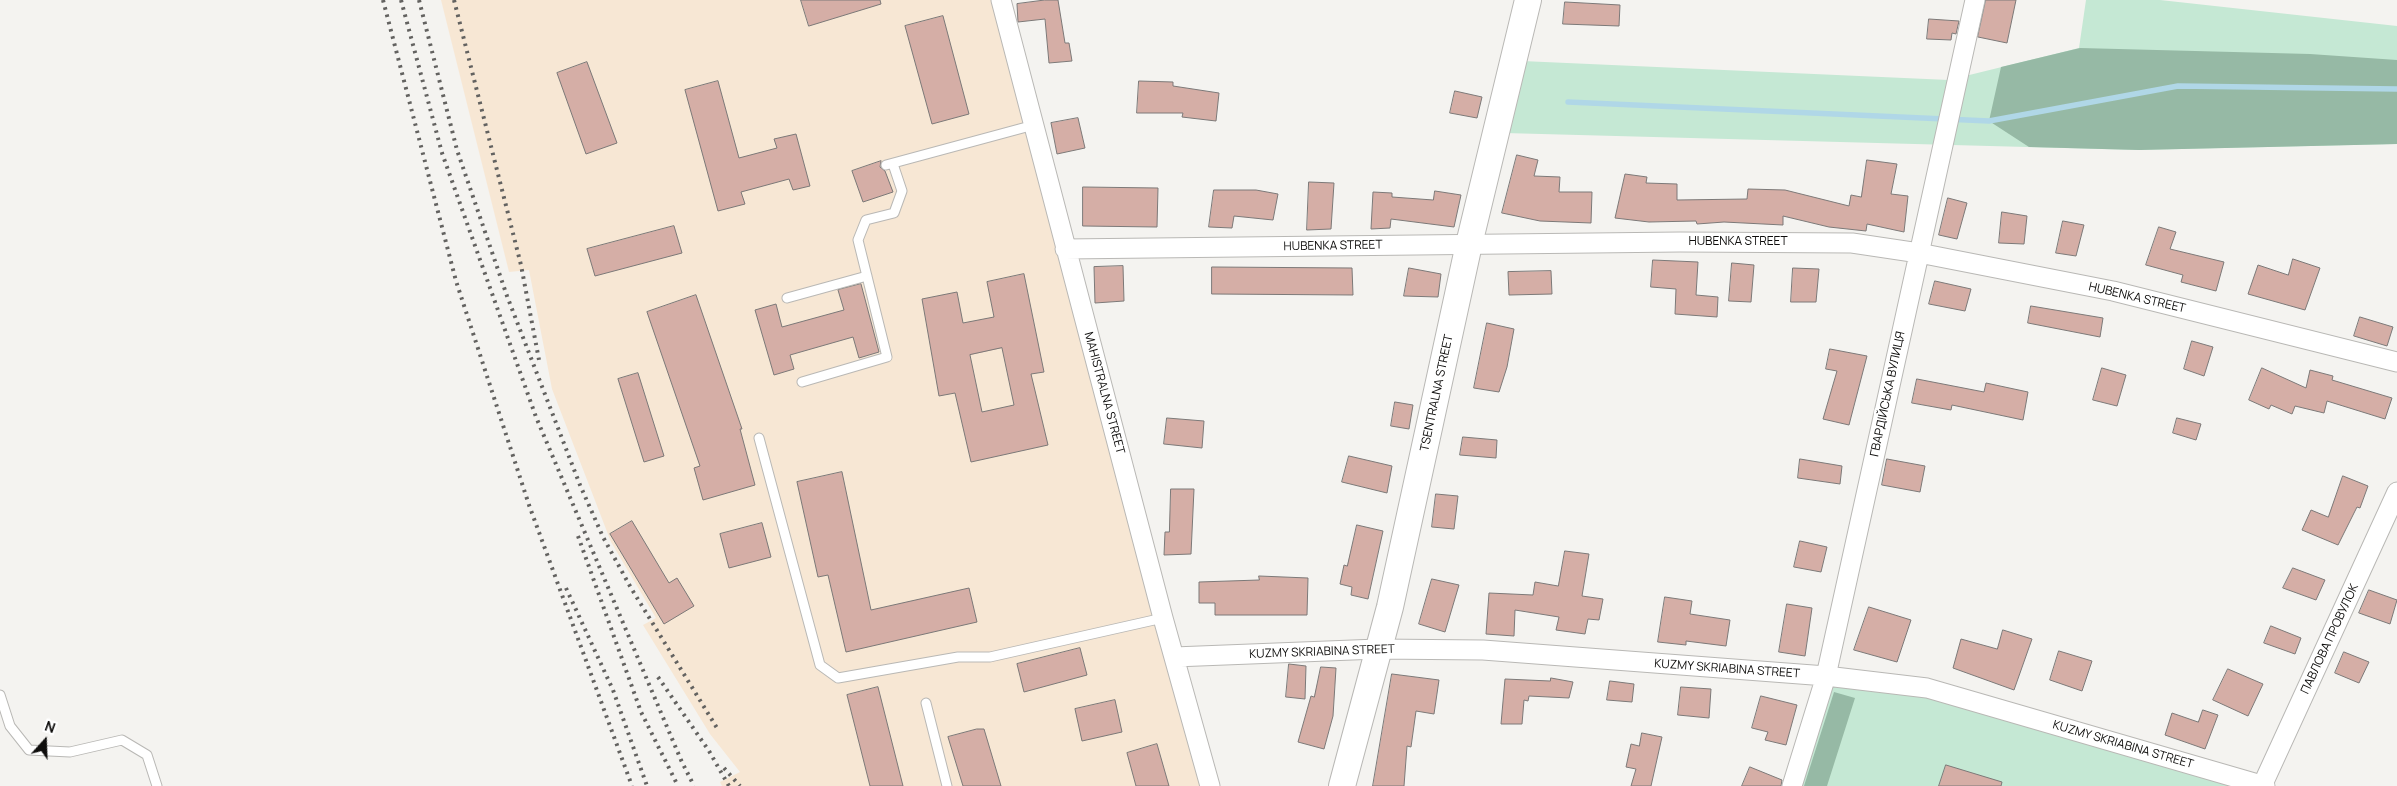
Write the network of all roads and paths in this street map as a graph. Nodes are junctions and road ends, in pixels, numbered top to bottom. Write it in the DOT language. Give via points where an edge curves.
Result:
graph roads {
  1 [pos="1001,0"];
  2 [pos="1528,0"];
  3 [pos="1975,0"];
  4 [pos="1034,125"];
  5 [pos="1469,244"];
  6 [pos="1065,248"];
  7 [pos="1919,253"];
  8 [pos="867,276"];
  9 [pos="787,298"];
  10 [pos="2397,362"];
  11 [pos="802,382"];
  12 [pos="759,438"];
  13 [pos="2397,492"];
  14 [pos="1163,618"];
  15 [pos="1378,649"];
  16 [pos="1174,657"];
  17 [pos="1826,676"];
  18 [pos="0,695"];
  19 [pos="926,703"];
  20 [pos="157,786"];
  21 [pos="947,786"];
  22 [pos="1210,786"];
  23 [pos="1342,786"];
  24 [pos="1792,786"];
  25 [pos="2263,786"];
  1 -- 4 [label="street, MAHISTRALNA STREET"];
  2 -- 5 [label="main road, TSENTRALNA STREET"];
  3 -- 7 [label="street, ГВАРДІЙСЬКА ВУЛИЦЯ"];
  4 -- 6 [label="street, MAHISTRALNA STREET"];
  4 -- 8 [label="lane" via="890,165 902,191 894,213 866,220 858,240"];
  5 -- 6 [label="street, HUBENKA STREET"];
  5 -- 7 [label="street, HUBENKA STREET" via="1852,243"];
  5 -- 15 [label="main road, TSENTRALNA STREET" via="1390,607"];
  6 -- 14 [label="street, MAHISTRALNA STREET"];
  7 -- 10 [label="street, HUBENKA STREET" via="2113,291"];
  7 -- 17 [label="street, ГВАРДІЙСЬКА ВУЛИЦЯ"];
  8 -- 9 [label="lane"];
  8 -- 11 [label="lane" via="887,357"];
  12 -- 14 [label="lane" via="820,665 838,678 958,656 990,657"];
  13 -- 25 [label="street, ПАВЛОВА ПРОВУЛОК"];
  14 -- 16 [label="street, MAHISTRALNA STREET"];
  15 -- 16 [label="street, KUZMY SKRIABINA STREET"];
  15 -- 17 [label="street, KUZMY SKRIABINA STREET" via="1483,650"];
  15 -- 23 [label="main road, TSENTRALNA STREET"];
  16 -- 22 [label="street, MAHISTRALNA STREET"];
  17 -- 24 [label="street, ГВАРДІЙСЬКА ВУЛИЦЯ"];
  17 -- 25 [label="street, KUZMY SKRIABINA STREET" via="1927,688"];
  18 -- 20 [label="lane" via="10,726 29,750 70,752 122,740 147,755"];
  19 -- 21 [label="lane"];
}
